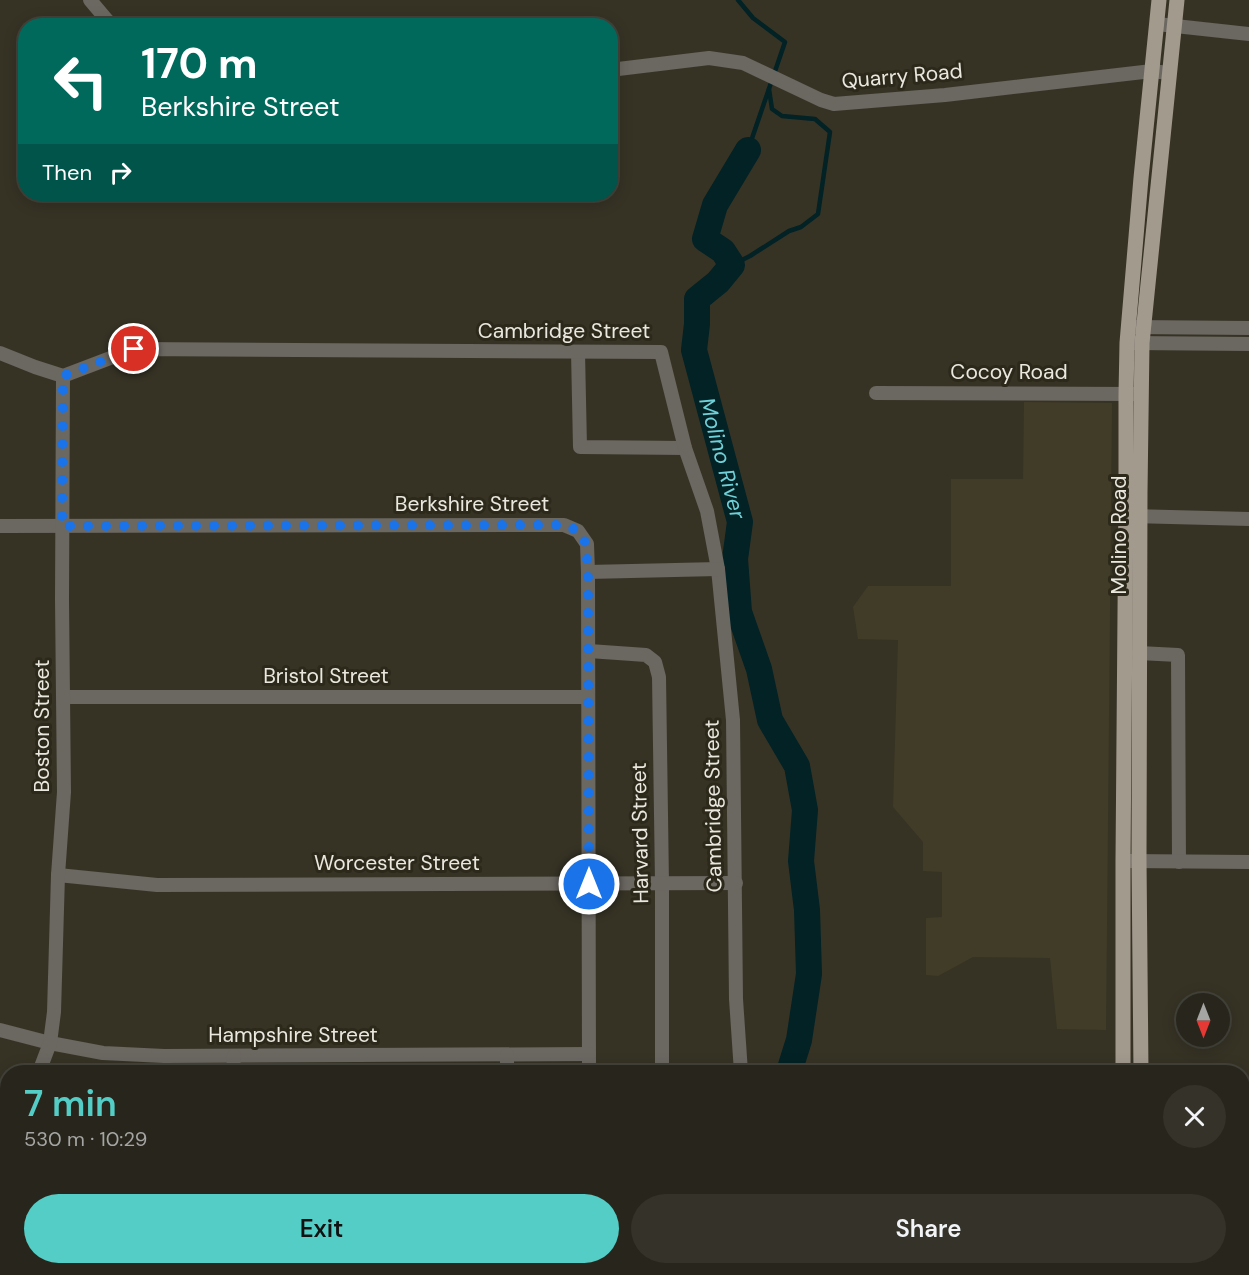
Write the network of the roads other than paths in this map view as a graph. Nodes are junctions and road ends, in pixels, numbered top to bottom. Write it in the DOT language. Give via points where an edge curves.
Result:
graph roads {
  1 [pos="90,0"];
  2 [pos="1159,0"];
  3 [pos="1177,0"];
  4 [pos="105,18"];
  5 [pos="1157,24"];
  6 [pos="1174,26"];
  7 [pos="1249,34"];
  8 [pos="618,69"];
  9 [pos="1152,71"];
  10 [pos="1169,73"];
  11 [pos="1136,327"];
  12 [pos="1249,328"];
  13 [pos="1135,343"];
  14 [pos="1249,344"];
  15 [pos="579,352"];
  16 [pos="0,353"];
  17 [pos="63,376"];
  18 [pos="876,393"];
  19 [pos="1133,394"];
  20 [pos="685,448"];
  21 [pos="1133,516"];
  22 [pos="1249,519"];
  23 [pos="0,526"];
  24 [pos="62,526"];
  25 [pos="718,569"];
  26 [pos="588,572"];
  27 [pos="589,651"];
  28 [pos="1139,653"];
  29 [pos="64,697"];
  30 [pos="588,697"];
  31 [pos="1139,860"];
  32 [pos="1123,861"];
  33 [pos="1179,862"];
  34 [pos="1249,862"];
  35 [pos="58,875"];
  36 [pos="662,883"];
  37 [pos="736,883"];
  38 [pos="589,884"];
  39 [pos="0,1030"];
  40 [pos="50,1043"];
  41 [pos="589,1054"];
  42 [pos="507,1055"];
  43 [pos="234,1056"];
  44 [pos="42,1065"];
  45 [pos="233,1065"];
  46 [pos="507,1065"];
  47 [pos="589,1065"];
  48 [pos="662,1065"];
  49 [pos="741,1065"];
  50 [pos="1123,1065"];
  51 [pos="1141,1065"];
  1 -- 4 [label="street"];
  2 -- 5 [label="main road, Molino Road"];
  3 -- 6 [label="main road, Molino Road"];
  5 -- 6 [label="street"];
  5 -- 9 [label="main road, Molino Road"];
  6 -- 7 [label="street"];
  6 -- 10 [label="main road, Molino Road"];
  8 -- 9 [label="street, Quarry Road" via="709,58 743,63 834,104"];
  9 -- 10 [label="street, Quarry Road"];
  9 -- 11 [label="main road, Molino Road" via="1141,178"];
  10 -- 11 [label="main road, Molino Road"];
  11 -- 12 [label="street"];
  11 -- 13 [label="main road, Molino Road"];
  13 -- 14 [label="street"];
  13 -- 19 [label="main road, Molino Road"];
  15 -- 17 [label="street, Cambridge Street" via="134,349"];
  15 -- 20 [label="street, Cambridge Street" via="661,352"];
  15 -- 20 [label="street" via="580,447"];
  16 -- 17 [label="street"];
  17 -- 24 [label="street, Boston Street"];
  18 -- 19 [label="street, Cocoy Road"];
  19 -- 21 [label="main road, Molino Road"];
  20 -- 25 [label="street, Cambridge Street" via="707,511"];
  21 -- 22 [label="street"];
  21 -- 28 [label="main road, Molino Road"];
  21 -- 32 [label="main road, Molino Road"];
  23 -- 24 [label="street, Berkshire Street"];
  24 -- 26 [label="street, Berkshire Street" via="564,525 579,531 586,544"];
  24 -- 29 [label="street, Boston Street"];
  25 -- 26 [label="street"];
  25 -- 37 [label="street, Cambridge Street" via="733,720"];
  26 -- 27 [label="street, Berkshire Street"];
  27 -- 30 [label="street, Berkshire Street"];
  27 -- 36 [label="street, Harvard Street" via="646,655 655,662 659,677"];
  28 -- 31 [label="main road, Molino Road"];
  28 -- 33 [label="street" via="1178,655"];
  29 -- 30 [label="street, Bristol Street"];
  29 -- 35 [label="street, Boston Street" via="64,792"];
  30 -- 38 [label="street, Berkshire Street"];
  31 -- 32 [label="street"];
  31 -- 33 [label="street"];
  31 -- 51 [label="main road, Molino Road"];
  32 -- 50 [label="main road, Molino Road"];
  33 -- 34 [label="street"];
  35 -- 38 [label="street, Worcester Street" via="157,885"];
  35 -- 40 [label="street, Boston Street"];
  36 -- 37 [label="street, Worcester Street"];
  36 -- 38 [label="street, Worcester Street"];
  36 -- 48 [label="street, Harvard Street"];
  37 -- 49 [label="street, Cambridge Street"];
  38 -- 41 [label="street, Berkshire Street"];
  39 -- 40 [label="street, Hampshire Street"];
  40 -- 43 [label="street, Hampshire Street" via="102,1053"];
  40 -- 44 [label="street, Boston Street"];
  41 -- 42 [label="street, Hampshire Street"];
  41 -- 47 [label="street, Berkshire Street"];
  42 -- 43 [label="street, Hampshire Street"];
  42 -- 46 [label="street"];
  43 -- 45 [label="street"];
}
